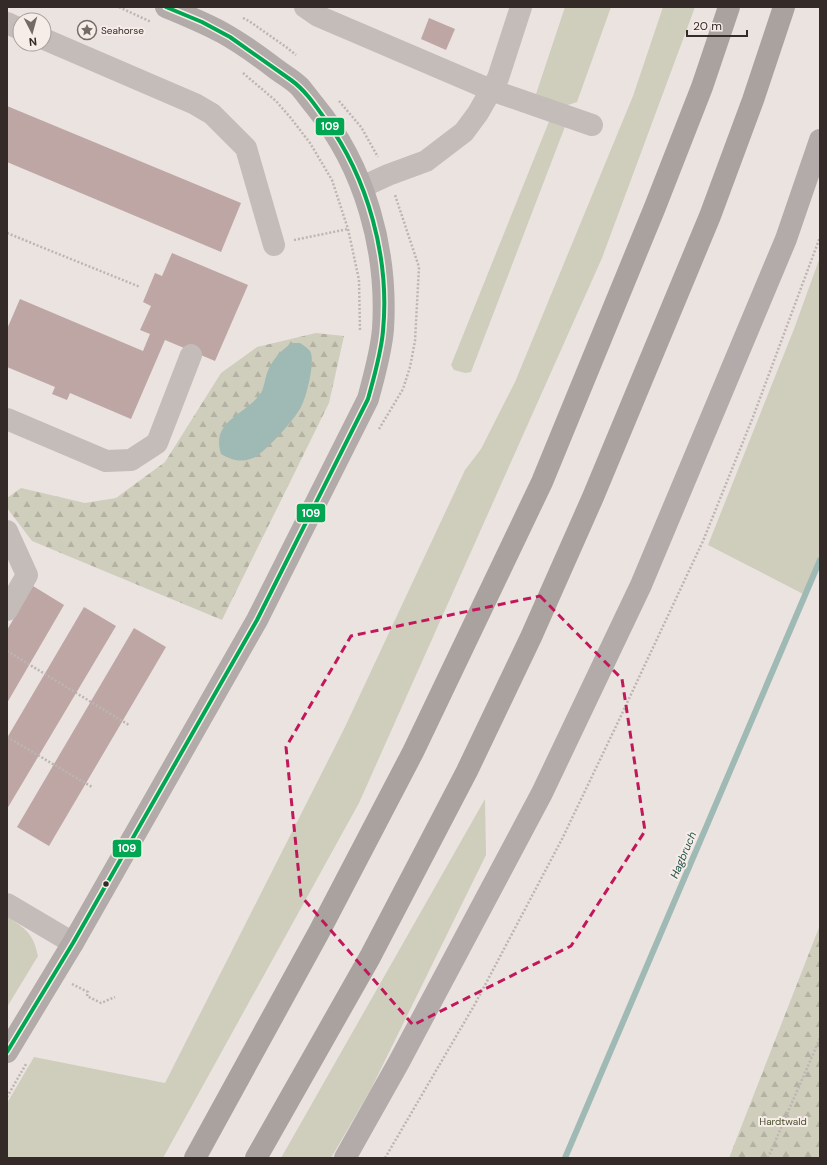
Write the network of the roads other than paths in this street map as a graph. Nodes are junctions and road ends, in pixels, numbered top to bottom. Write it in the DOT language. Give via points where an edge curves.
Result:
graph roads {
  1 [pos="305,7"];
  2 [pos="521,7"];
  3 [pos="729,7"];
  4 [pos="784,7"];
  5 [pos="159,15"];
  6 [pos="52,42"];
  7 [pos="491,90"];
  8 [pos="592,125"];
  9 [pos="820,140"];
  10 [pos="362,187"];
  11 [pos="274,245"];
  12 [pos="191,355"];
  13 [pos="7,420"];
  14 [pos="7,531"];
  15 [pos="7,610"];
  16 [pos="7,904"];
  17 [pos="73,943"];
  18 [pos="7,1052"];
  19 [pos="195,1158"];
  20 [pos="256,1158"];
  21 [pos="345,1158"];
  1 -- 7 [label="street" via="318,16"];
  2 -- 7 [label="street" via="498,78"];
  3 -- 19 [label="highway" via="702,87 655,207 542,482 413,752 319,932"];
  4 -- 20 [label="highway" via="710,216 593,497 531,636 467,771 417,868 370,957"];
  5 -- 10 [label="main road" via="223,33 300,87 326,118"];
  6 -- 11 [label="street" via="195,104 212,114 246,148"];
  7 -- 8 [label="street"];
  7 -- 10 [label="street" via="464,132 426,160"];
  9 -- 21 [label="main road" via="786,239 641,586 542,793"];
  10 -- 17 [label="main road" via="380,260 382,290 383,329 378,364 368,400 257,620"];
  12 -- 13 [label="street" via="157,443 131,460 106,461"];
  14 -- 15 [label="street" via="27,575"];
  16 -- 17 [label="street"];
  17 -- 18 [label="main road"];
}
